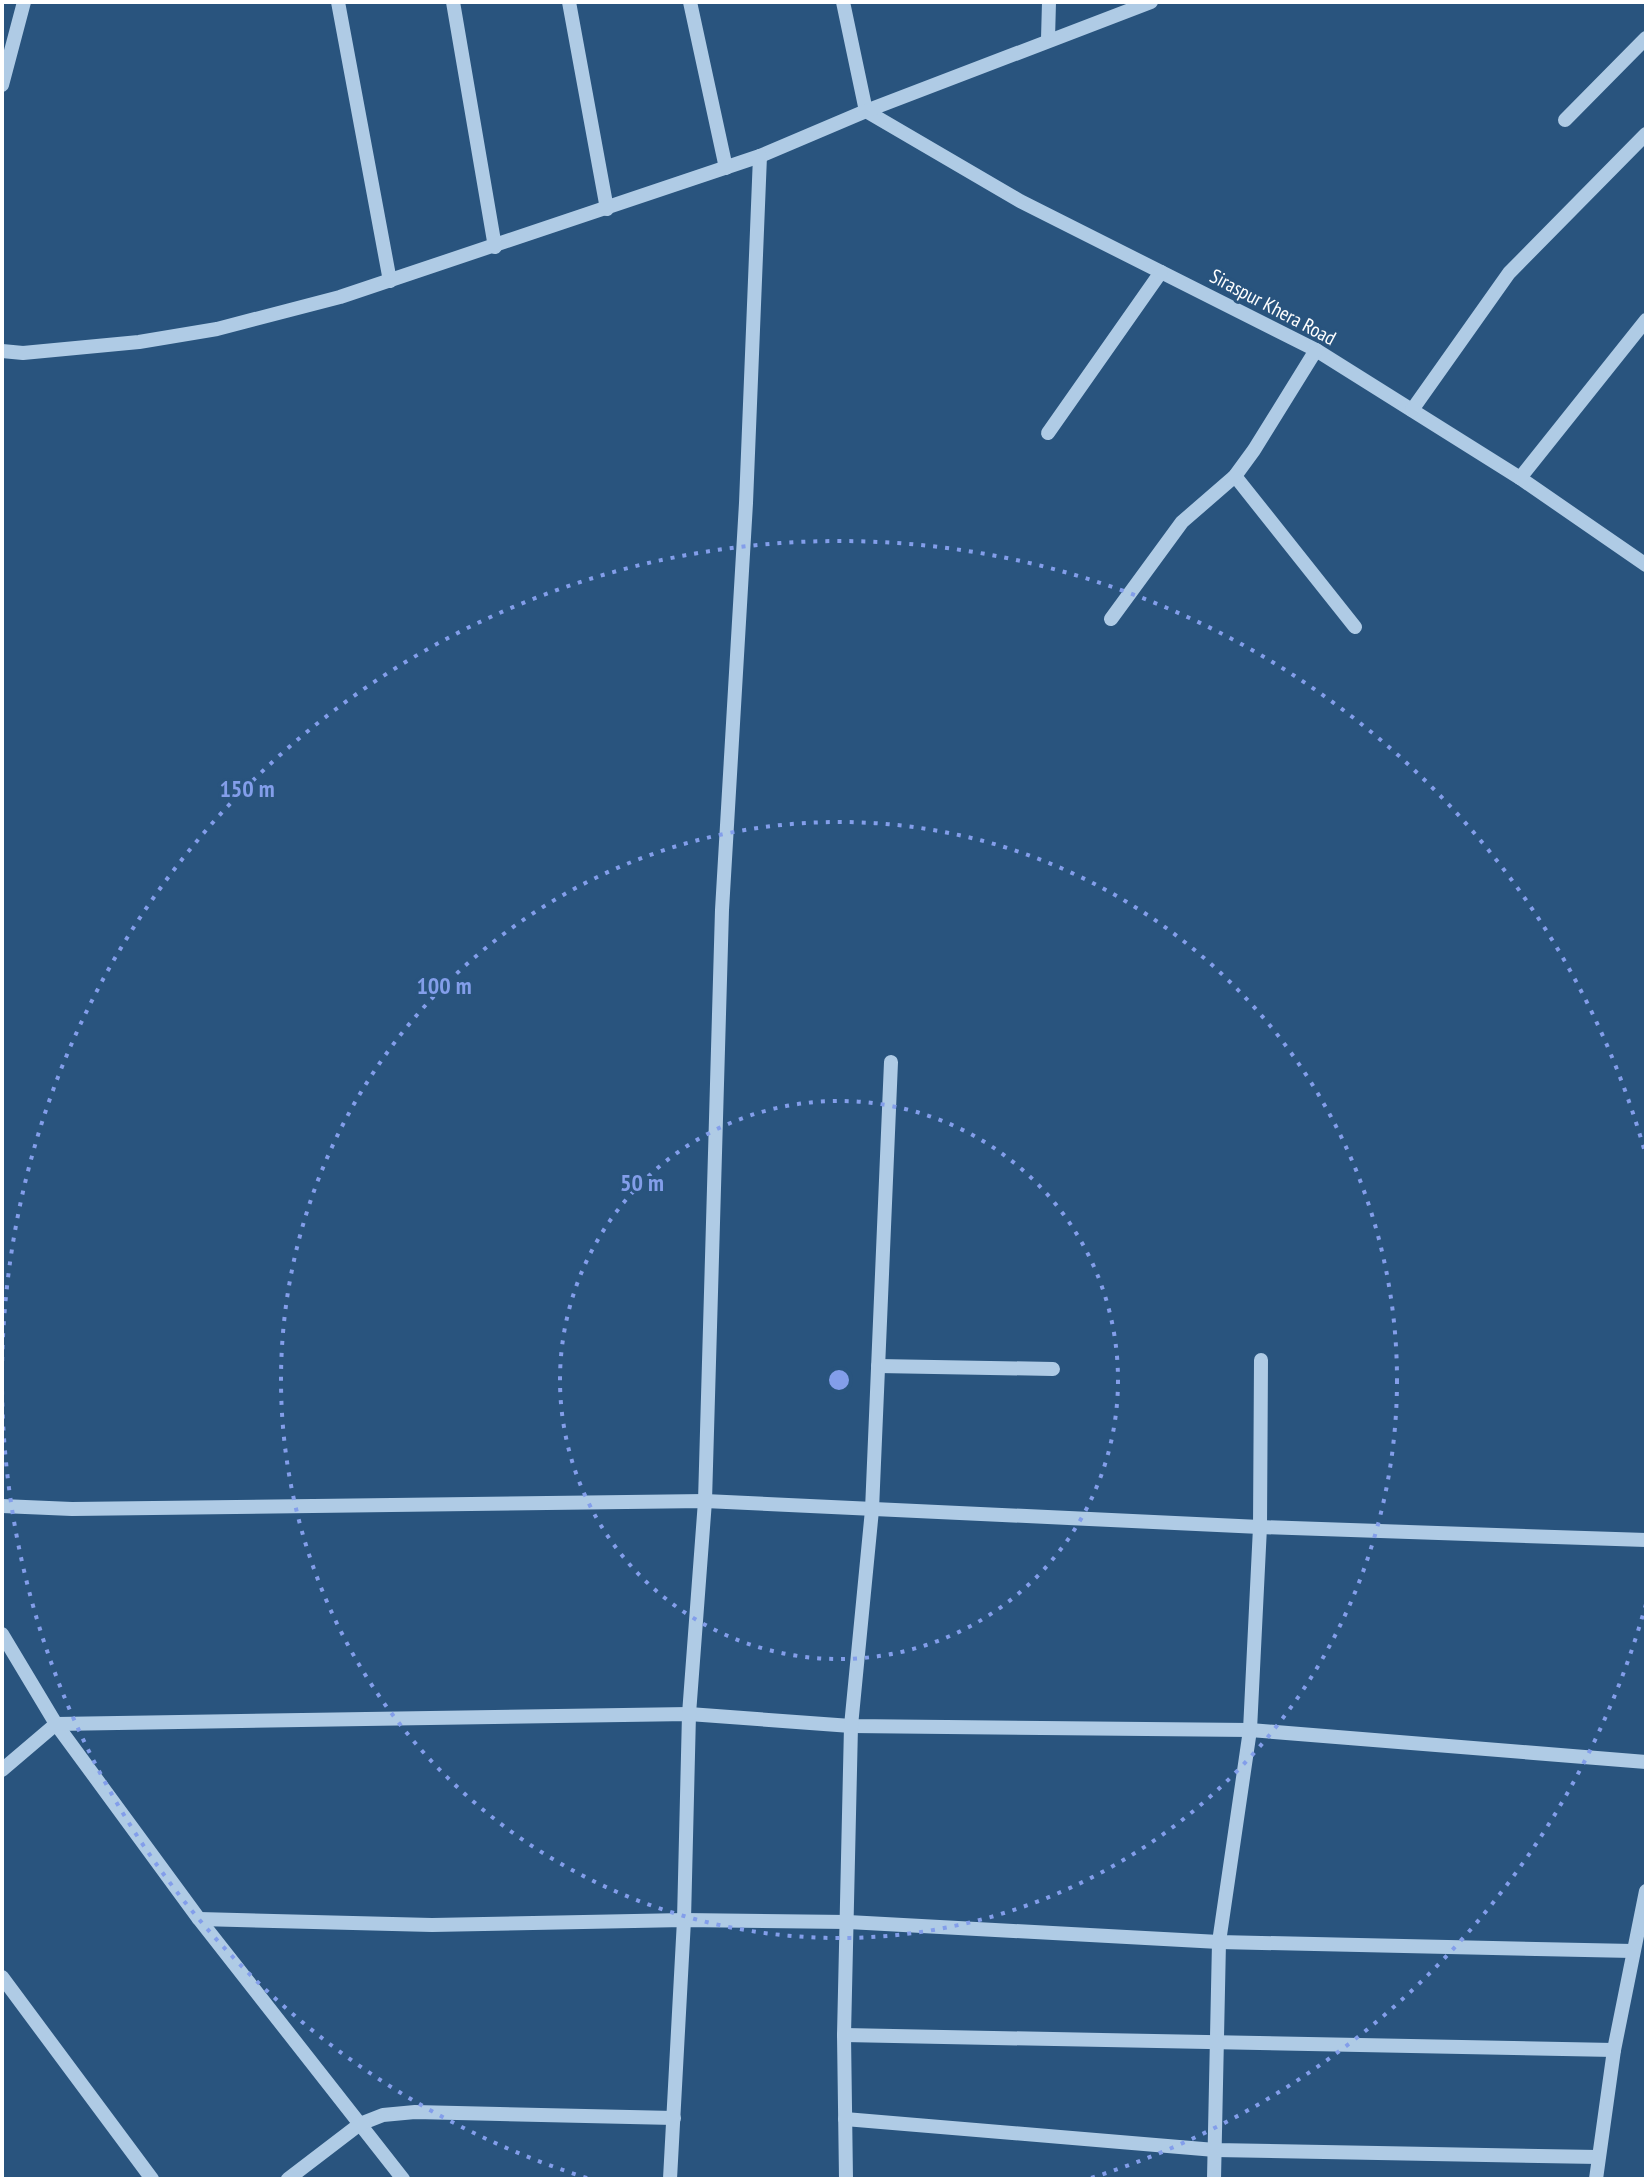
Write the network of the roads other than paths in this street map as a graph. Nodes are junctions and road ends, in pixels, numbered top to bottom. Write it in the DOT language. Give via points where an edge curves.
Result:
graph roads {
  1 [pos="24,2"];
  2 [pos="338,2"];
  3 [pos="453,2"];
  4 [pos="569,2"];
  5 [pos="690,2"];
  6 [pos="843,2"];
  7 [pos="1049,2"];
  8 [pos="1151,2"];
  9 [pos="1646,38"];
  10 [pos="1048,39"];
  11 [pos="2,85"];
  12 [pos="866,111"];
  13 [pos="1565,120"];
  14 [pos="1646,134"];
  15 [pos="760,156"];
  16 [pos="726,168"];
  17 [pos="607,209"];
  18 [pos="495,247"];
  19 [pos="1161,272"];
  20 [pos="390,281"];
  21 [pos="1646,320"];
  22 [pos="1316,350"];
  23 [pos="2,351"];
  24 [pos="1412,410"];
  25 [pos="1048,433"];
  26 [pos="1235,476"];
  27 [pos="1520,478"];
  28 [pos="1646,565"];
  29 [pos="1111,619"];
  30 [pos="1355,627"];
  31 [pos="891,1062"];
  32 [pos="1261,1360"];
  33 [pos="878,1366"];
  34 [pos="1053,1369"];
  35 [pos="705,1501"];
  36 [pos="2,1506"];
  37 [pos="872,1510"];
  38 [pos="1260,1527"];
  39 [pos="1646,1540"];
  40 [pos="2,1634"];
  41 [pos="689,1714"];
  42 [pos="56,1724"];
  43 [pos="851,1726"];
  44 [pos="1250,1730"];
  45 [pos="1646,1762"];
  46 [pos="2,1770"];
  47 [pos="1646,1891"];
  48 [pos="199,1919"];
  49 [pos="684,1920"];
  50 [pos="848,1922"];
  51 [pos="1219,1942"];
  52 [pos="1633,1951"];
  53 [pos="2,1977"];
  54 [pos="844,2035"];
  55 [pos="1217,2041"];
  56 [pos="1614,2050"];
  57 [pos="674,2118"];
  58 [pos="845,2119"];
  59 [pos="360,2124"];
  60 [pos="1215,2150"];
  61 [pos="1598,2157"];
  62 [pos="152,2179"];
  63 [pos="288,2179"];
  64 [pos="403,2179"];
  65 [pos="670,2179"];
  66 [pos="846,2179"];
  67 [pos="1214,2179"];
  68 [pos="1596,2179"];
  1 -- 11 [label="street"];
  2 -- 20 [label="street"];
  3 -- 18 [label="street"];
  4 -- 17 [label="street"];
  5 -- 16 [label="street"];
  6 -- 12 [label="street"];
  7 -- 10 [label="street"];
  8 -- 10 [label="street"];
  9 -- 13 [label="street"];
  10 -- 12 [label="street"];
  12 -- 15 [label="street"];
  12 -- 19 [label="street, Siraspur Khera Road" via="1020,201"];
  14 -- 24 [label="street" via="1509,273"];
  15 -- 16 [label="street"];
  15 -- 35 [label="street" via="722,910"];
  16 -- 17 [label="street"];
  17 -- 18 [label="street"];
  18 -- 20 [label="street"];
  19 -- 22 [label="street, Siraspur Khera Road"];
  19 -- 25 [label="street"];
  20 -- 23 [label="street" via="217,329 139,342"];
  21 -- 27 [label="street"];
  22 -- 24 [label="street, Siraspur Khera Road"];
  22 -- 26 [label="street"];
  24 -- 27 [label="street, Siraspur Khera Road"];
  26 -- 29 [label="street" via="1182,522"];
  26 -- 30 [label="street"];
  27 -- 28 [label="street, Siraspur Khera Road"];
  31 -- 33 [label="street"];
  32 -- 38 [label="street"];
  33 -- 34 [label="street"];
  33 -- 37 [label="street"];
  35 -- 36 [label="street"];
  35 -- 37 [label="street"];
  35 -- 41 [label="street"];
  37 -- 38 [label="street"];
  37 -- 43 [label="street"];
  38 -- 39 [label="street"];
  38 -- 44 [label="street"];
  40 -- 42 [label="street"];
  41 -- 42 [label="street"];
  41 -- 43 [label="street"];
  41 -- 49 [label="street"];
  42 -- 46 [label="street"];
  42 -- 48 [label="street"];
  43 -- 44 [label="street"];
  43 -- 50 [label="street"];
  44 -- 45 [label="street"];
  44 -- 51 [label="street"];
  47 -- 52 [label="street"];
  48 -- 49 [label="street" via="432,1925"];
  48 -- 59 [label="street"];
  49 -- 50 [label="street"];
  49 -- 57 [label="street"];
  50 -- 51 [label="street"];
  50 -- 54 [label="street"];
  51 -- 52 [label="street"];
  51 -- 55 [label="street"];
  52 -- 56 [label="street"];
  53 -- 62 [label="street"];
  54 -- 55 [label="street"];
  54 -- 58 [label="street"];
  55 -- 56 [label="street"];
  55 -- 60 [label="street"];
  56 -- 61 [label="street"];
  57 -- 59 [label="street" via="415,2112"];
  57 -- 65 [label="street"];
  58 -- 60 [label="street"];
  58 -- 66 [label="street"];
  59 -- 63 [label="street"];
  59 -- 64 [label="street"];
  60 -- 61 [label="street"];
  60 -- 67 [label="street"];
  61 -- 68 [label="street"];
}
